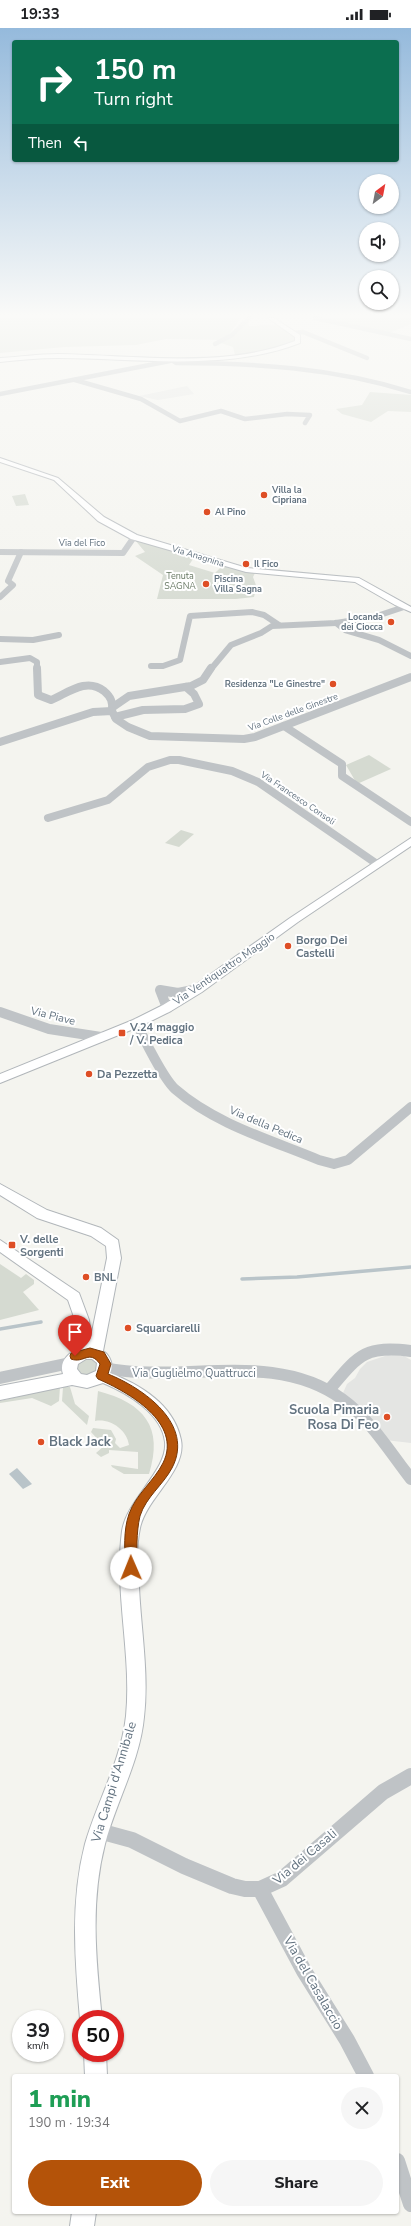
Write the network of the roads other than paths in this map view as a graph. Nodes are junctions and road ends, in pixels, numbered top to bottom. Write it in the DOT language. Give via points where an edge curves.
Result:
graph roads {
  1 [pos="0,460"];
  2 [pos="134,536"];
  3 [pos="0,552"];
  4 [pos="21,552"];
  5 [pos="0,598"];
  6 [pos="407,608"];
  7 [pos="336,623"];
  8 [pos="279,625"];
  9 [pos="59,635"];
  10 [pos="0,639"];
  11 [pos="411,656"];
  12 [pos="0,662"];
  13 [pos="151,666"];
  14 [pos="411,677"];
  15 [pos="186,687"];
  16 [pos="114,712"];
  17 [pos="284,726"];
  18 [pos="0,742"];
  19 [pos="48,818"];
  20 [pos="410,823"];
  21 [pos="411,841"];
  22 [pos="377,864"];
  23 [pos="198,989"];
  24 [pos="167,1008"];
  25 [pos="0,1012"];
  26 [pos="137,1024"];
  27 [pos="101,1037"];
  28 [pos="0,1079"];
  29 [pos="411,1107"];
  30 [pos="0,1189"];
  31 [pos="0,1245"];
  32 [pos="411,1351"];
  33 [pos="90,1353"];
  34 [pos="71,1371"];
  35 [pos="104,1372"];
  36 [pos="0,1378"];
  37 [pos="329,1390"];
  38 [pos="0,1393"];
  39 [pos="411,1479"];
  40 [pos="411,1776"];
  41 [pos="99,1831"];
  42 [pos="260,1889"];
  43 [pos="91,2010"];
  44 [pos="95,2062"];
  45 [pos="96,2074"];
  46 [pos="365,2074"];
  47 [pos="399,2167"];
  48 [pos="411,2204"];
  49 [pos="84,2214"];
  50 [pos="82,2226"];
  1 -- 2 [label="main road, Via Anagnina" via="56,479 100,519"];
  2 -- 4 [label="street, Via del Fico" via="123,553"];
  2 -- 6 [label="main road, Via Anagnina" via="246,570 356,580 369,584"];
  3 -- 4 [label="street, Via del Fico"];
  4 -- 5 [label="street" via="15,568 8,577 8,581 13,585"];
  6 -- 7 [label="street"];
  7 -- 8 [label="street"];
  7 -- 11 [label="street" via="345,630 379,640"];
  8 -- 13 [label="street" via="264,615 252,612 190,616 180,660 163,666"];
  8 -- 15 [label="street" via="232,645 224,651 203,680"];
  9 -- 10 [label="street" via="33,640"];
  12 -- 16 [label="street" via="30,658 37,662 38,695 51,700 85,685 100,687 111,699"];
  14 -- 17 [label="street, Via Colle delle Ginestre"];
  15 -- 16 [label="street" via="129,696"];
  15 -- 16 [label="street" via="194,694 199,704 188,710 142,710 126,717"];
  16 -- 17 [label="street, Via Colle delle Ginestre" via="128,727 150,736 244,739"];
  16 -- 18 [label="street" via="93,712"];
  17 -- 20 [label="street" via="342,764 342,776"];
  19 -- 22 [label="street, Via Francesco Consoli" via="108,800 148,767 179,760 232,771 258,782"];
  21 -- 22 [label="main road, Via Ventiquattro Maggio"];
  22 -- 23 [label="main road, Via Ventiquattro Maggio"];
  23 -- 24 [label="main road, Via Ventiquattro Maggio"];
  23 -- 24 [label="street" via="178,993 157,988"];
  24 -- 26 [label="main road, Via Ventiquattro Maggio"];
  25 -- 27 [label="street, Via Piave" via="47,1028"];
  26 -- 27 [label="main road, Via Ventiquattro Maggio"];
  26 -- 29 [label="street, Via della Pedica" via="174,1088 216,1117 319,1160 334,1164 348,1160"];
  27 -- 28 [label="main road, Via Ventiquattro Maggio"];
  30 -- 33 [label="main road" via="42,1214 96,1232 112,1244 115,1251 113,1265"];
  31 -- 33 [label="main road" via="74,1297"];
  32 -- 37 [label="street" via="384,1348 357,1357"];
  33 -- 34 [label="main road" via="75,1356"];
  33 -- 35 [label="main road" via="103,1359"];
  34 -- 35 [label="main road" via="87,1382"];
  34 -- 36 [label="street"];
  34 -- 38 [label="main road"];
  35 -- 37 [label="street, Via Guglielmo Quattrucci" via="256,1373 299,1380"];
  35 -- 41 [label="main road, Via Campi d'Annibale" via="150,1404 167,1426 173,1447 168,1465 142,1500 132,1526 131,1618 135,1714 126,1752"];
  37 -- 39 [label="street, Via Guglielmo Quattrucci" via="353,1409"];
  40 -- 42 [label="street, Via dei Casali" via="384,1792 282,1879"];
  41 -- 42 [label="street, Via dei Casali" via="132,1840 226,1884 245,1889"];
  41 -- 43 [label="main road, Via Campi d'Annibale" via="89,1868 85,1904 85,1941"];
  42 -- 46 [label="street, Via del Casalaccio" via="304,1971"];
  44 -- 45 [label="main road"];
  47 -- 48 [label="street"];
  49 -- 50 [label="main road"];
}
